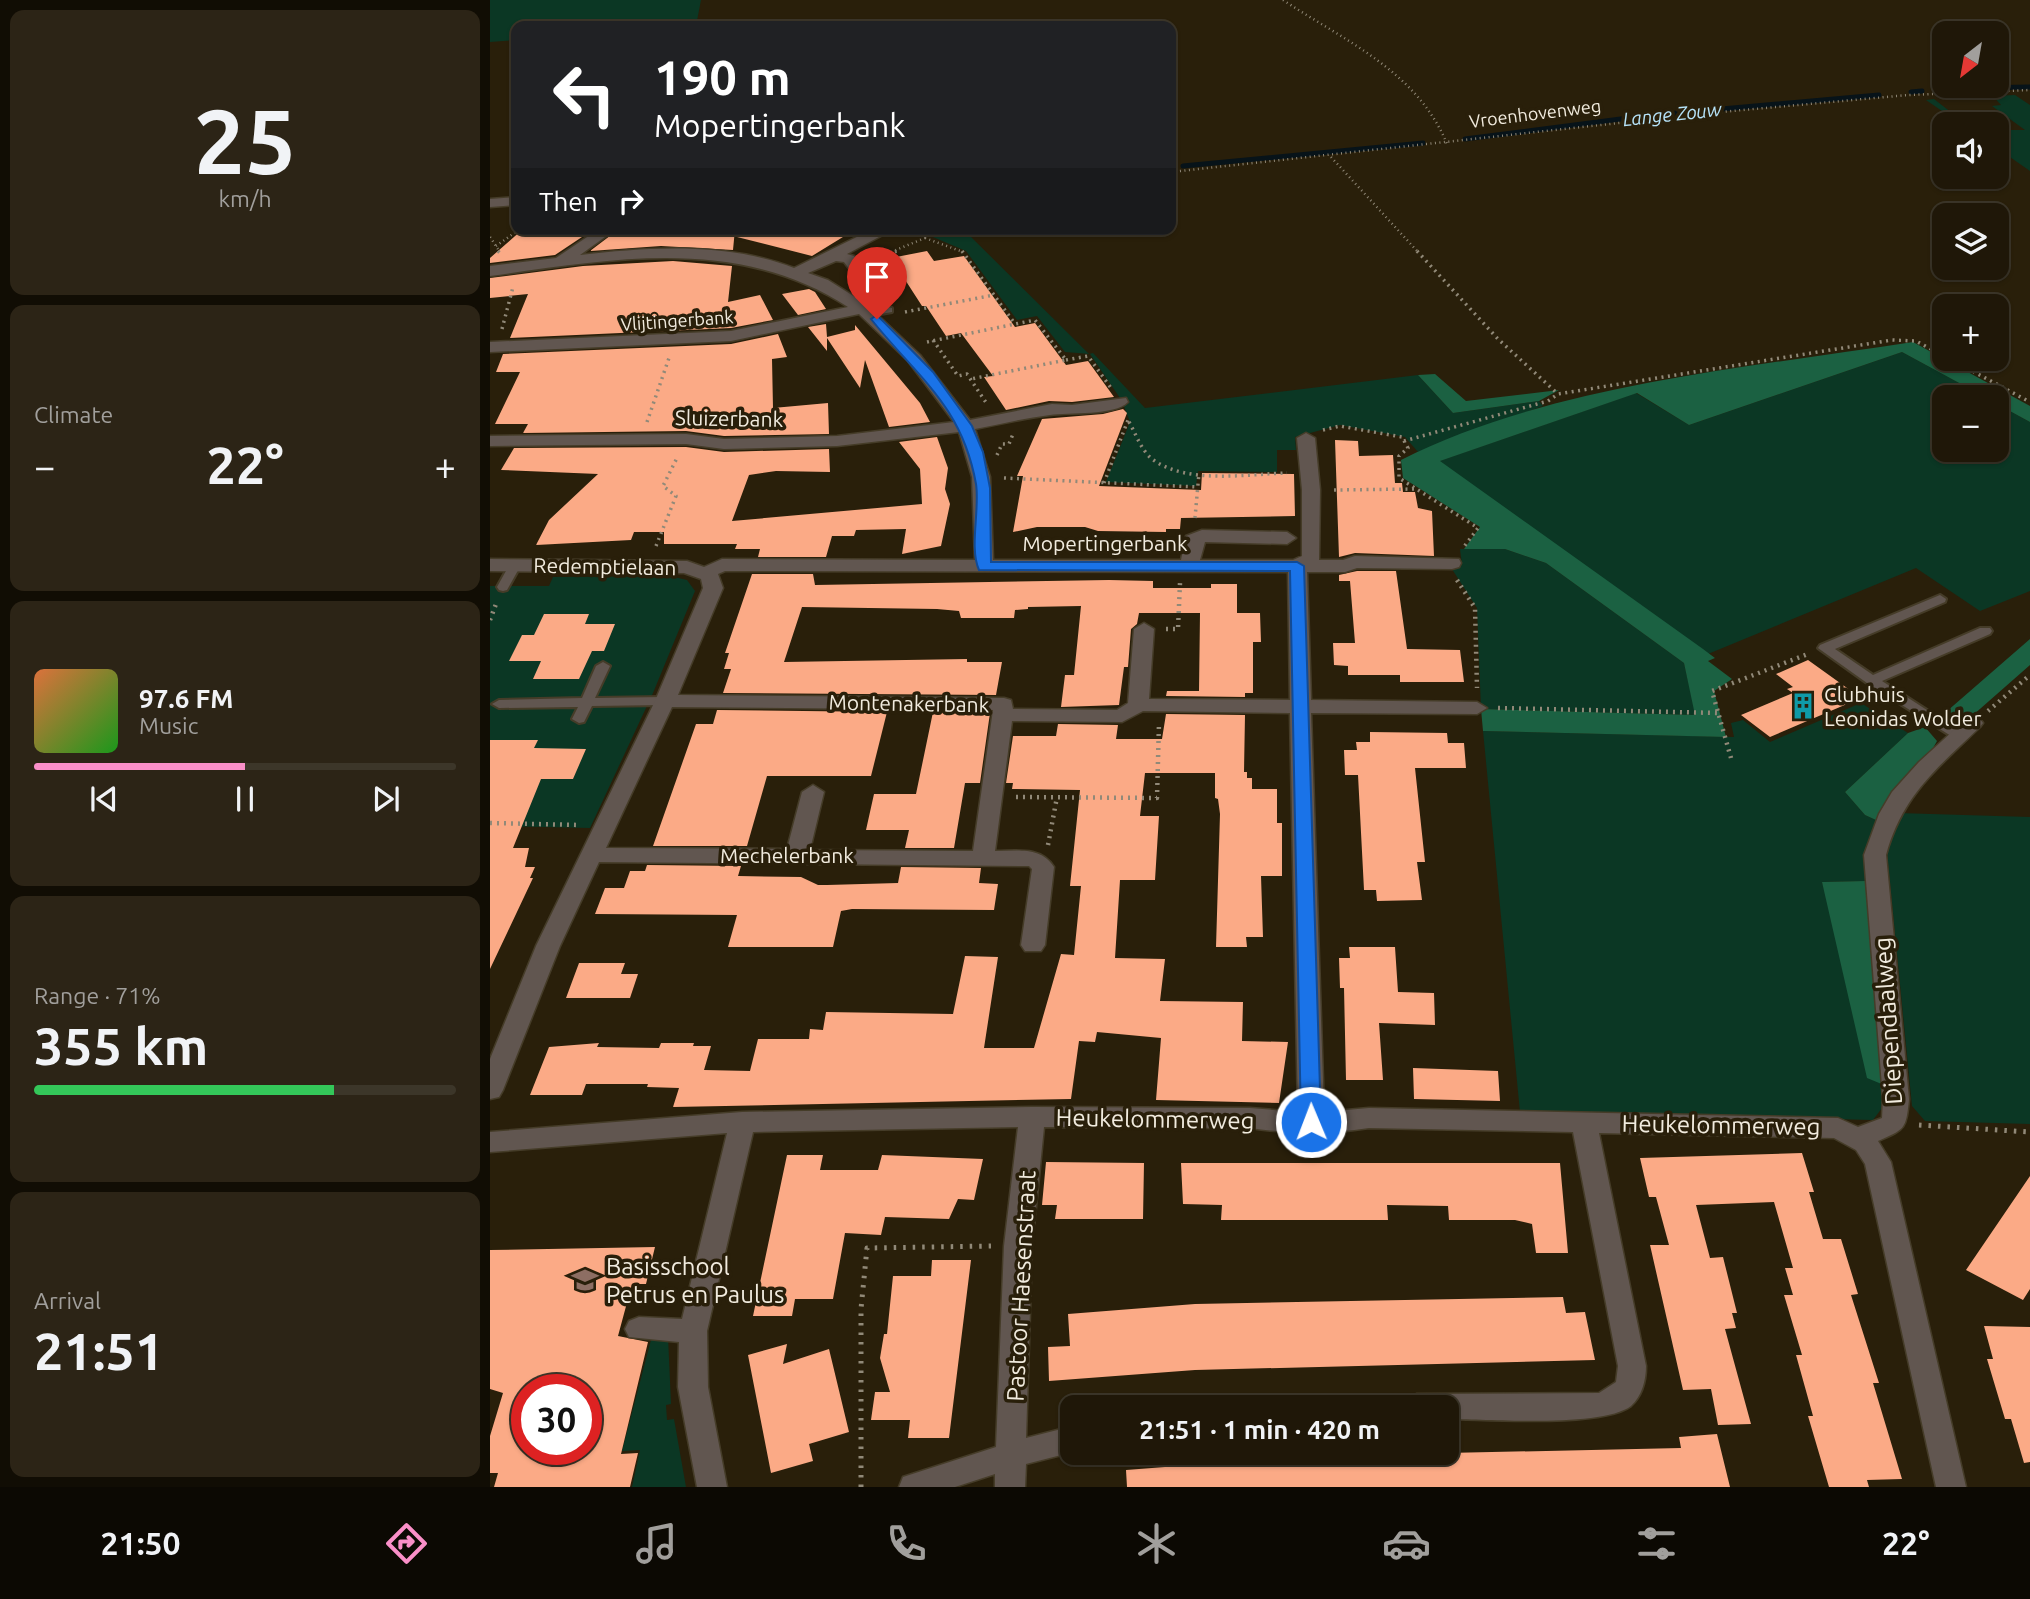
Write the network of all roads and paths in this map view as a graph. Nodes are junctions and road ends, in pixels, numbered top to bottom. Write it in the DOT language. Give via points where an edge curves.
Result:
graph roads {
  1 [pos="1283,0"];
  2 [pos="2030,90"];
  3 [pos="1447,144"];
  4 [pos="1331,157"];
  5 [pos="1176,172"];
  6 [pos="511,201"];
  7 [pos="490,203"];
  8 [pos="513,235"];
  9 [pos="599,235"];
  10 [pos="872,235"];
  11 [pos="925,238"];
  12 [pos="496,246"];
  13 [pos="834,256"];
  14 [pos="557,263"];
  15 [pos="517,267"];
  16 [pos="490,271"];
  17 [pos="799,271"];
  18 [pos="993,295"];
  19 [pos="864,308"];
  20 [pos="888,310"];
  21 [pos="903,312"];
  22 [pos="1015,324"];
  23 [pos="676,340"];
  24 [pos="933,341"];
  25 [pos="905,346"];
  26 [pos="494,347"];
  27 [pos="1932,350"];
  28 [pos="1972,371"];
  29 [pos="971,379"];
  30 [pos="1558,394"];
  31 [pos="1120,402"];
  32 [pos="2030,402"];
  33 [pos="1022,414"];
  34 [pos="997,419"];
  35 [pos="1129,422"];
  36 [pos="965,426"];
  37 [pos="1306,438"];
  38 [pos="641,439"];
  39 [pos="686,439"];
  40 [pos="490,441"];
  41 [pos="1404,441"];
  42 [pos="1006,459"];
  43 [pos="1002,468"];
  44 [pos="1199,473"];
  45 [pos="1310,481"];
  46 [pos="1198,487"];
  47 [pos="1417,489"];
  48 [pos="1287,538"];
  49 [pos="1193,540"];
  50 [pos="1449,563"];
  51 [pos="490,565"];
  52 [pos="515,565"];
  53 [pos="648,566"];
  54 [pos="1185,566"];
  55 [pos="1297,566"];
  56 [pos="984,567"];
  57 [pos="706,573"];
  58 [pos="503,587"];
  59 [pos="1940,599"];
  60 [pos="1144,629"];
  61 [pos="1985,631"];
  62 [pos="1825,648"];
  63 [pos="603,666"];
  64 [pos="2030,675"];
  65 [pos="1872,680"];
  66 [pos="665,701"];
  67 [pos="587,703"];
  68 [pos="499,704"];
  69 [pos="1138,705"];
  70 [pos="1160,705"];
  71 [pos="1300,707"];
  72 [pos="1477,708"];
  73 [pos="1717,713"];
  74 [pos="1002,715"];
  75 [pos="579,719"];
  76 [pos="1966,730"];
  77 [pos="1731,758"];
  78 [pos="813,792"];
  79 [pos="992,797"];
  80 [pos="1057,797"];
  81 [pos="490,823"];
  82 [pos="604,825"];
  83 [pos="591,855"];
  84 [pos="797,855"];
  85 [pos="983,857"];
  86 [pos="1040,861"];
  87 [pos="1033,945"];
  88 [pos="490,1090"];
  89 [pos="1032,1117"];
  90 [pos="742,1122"];
  91 [pos="1311,1122"];
  92 [pos="1584,1122"];
  93 [pos="1894,1124"];
  94 [pos="2030,1132"];
  95 [pos="1860,1138"];
  96 [pos="490,1142"];
  97 [pos="1018,1246"];
  98 [pos="639,1329"];
  99 [pos="693,1331"];
  100 [pos="1459,1407"];
  101 [pos="1060,1442"];
  102 [pos="1012,1455"];
  103 [pos="712,1487"];
  104 [pos="861,1487"];
  105 [pos="914,1487"];
  106 [pos="1010,1487"];
  107 [pos="1951,1487"];
  1 -- 3 [label="path" via="1390,67 1437,120"];
  2 -- 3 [label="path, Vroenhovenweg" via="1967,90 1633,120"];
  3 -- 4 [label="path, Vroenhovenweg"];
  4 -- 5 [label="path, Vroenhovenweg"];
  4 -- 30 [label="path" via="1498,339"];
  6 -- 7 [label="street"];
  8 -- 12 [label="path"];
  9 -- 14 [label="street"];
  10 -- 13 [label="street"];
  11 -- 18 [label="path" via="961,249"];
  13 -- 17 [label="street"];
  13 -- 19 [label="street" via="849,259 877,296"];
  14 -- 15 [label="street"];
  14 -- 17 [label="street" via="714,254"];
  15 -- 16 [label="street"];
  15 -- 26 [label="path"];
  17 -- 19 [label="street"];
  18 -- 21 [label="path"];
  18 -- 22 [label="path"];
  19 -- 20 [label="lane"];
  19 -- 23 [label="street, Vlijtingerbank" via="764,331"];
  19 -- 25 [label="street"];
  22 -- 24 [label="path"];
  22 -- 29 [label="path" via="1035,320 1066,360"];
  23 -- 26 [label="street, Vlijtingerbank"];
  23 -- 38 [label="path"];
  24 -- 25 [label="path"];
  24 -- 29 [label="path" via="958,376 967,374"];
  25 -- 36 [label="street"];
  27 -- 30 [label="path" via="1916,341 1892,340"];
  28 -- 32 [label="path"];
  29 -- 34 [label="path"];
  30 -- 41 [label="path" via="1548,401"];
  31 -- 33 [label="street, Sluizerbank"];
  33 -- 34 [label="street, Sluizerbank"];
  33 -- 42 [label="path" via="1009,444 1002,444 995,458"];
  34 -- 36 [label="street, Sluizerbank"];
  35 -- 44 [label="path" via="1152,458 1168,467"];
  36 -- 39 [label="street, Sluizerbank" via="837,441 724,444"];
  36 -- 56 [label="street" via="984,488"];
  37 -- 41 [label="path" via="1306,433 1340,426"];
  37 -- 45 [label="street"];
  38 -- 39 [label="street, Sluizerbank"];
  38 -- 40 [label="street, Sluizerbank"];
  39 -- 53 [label="path" via="663,486 676,496"];
  41 -- 47 [label="path" via="1408,448 1399,456 1399,478"];
  43 -- 46 [label="path" via="999,477"];
  44 -- 45 [label="path"];
  44 -- 46 [label="path"];
  45 -- 47 [label="path"];
  45 -- 55 [label="street" via="1311,558"];
  46 -- 49 [label="path"];
  47 -- 50 [label="path" via="1478,528"];
  48 -- 49 [label="street" via="1202,536"];
  49 -- 54 [label="street"];
  50 -- 55 [label="street, Mopertingerbank"];
  50 -- 72 [label="path" via="1475,608"];
  51 -- 52 [label="street, Redemptielaan"];
  52 -- 53 [label="street, Redemptielaan"];
  52 -- 58 [label="lane"];
  53 -- 57 [label="street, Redemptielaan" via="687,567"];
  54 -- 55 [label="street, Mopertingerbank"];
  54 -- 56 [label="street, Mopertingerbank"];
  54 -- 60 [label="path" via="1178,629"];
  55 -- 71 [label="street"];
  56 -- 57 [label="street, Mopertingerbank" via="722,565"];
  57 -- 66 [label="street, Redemptielaan" via="713,588"];
  59 -- 62 [label="lane"];
  60 -- 69 [label="street"];
  61 -- 65 [label="lane"];
  62 -- 65 [label="lane"];
  62 -- 73 [label="path" via="1712,691"];
  63 -- 67 [label="lane"];
  64 -- 76 [label="path"];
  65 -- 76 [label="lane"];
  66 -- 67 [label="lane"];
  66 -- 74 [label="street, Montenakerbank" via="1004,704"];
  66 -- 82 [label="street, Redemptielaan"];
  67 -- 68 [label="lane"];
  67 -- 75 [label="lane"];
  69 -- 70 [label="street, Montenakerbank"];
  69 -- 74 [label="street, Montenakerbank" via="1122,716"];
  70 -- 71 [label="street, Montenakerbank"];
  70 -- 80 [label="path" via="1157,798"];
  71 -- 72 [label="street, Montenakerbank"];
  71 -- 91 [label="street"];
  72 -- 73 [label="path"];
  73 -- 77 [label="path"];
  74 -- 79 [label="street"];
  76 -- 93 [label="street, Diependaalweg" via="1893,803 1875,855 1894,1074"];
  78 -- 84 [label="street"];
  79 -- 80 [label="path"];
  79 -- 85 [label="street"];
  80 -- 86 [label="path" via="1046,857"];
  81 -- 82 [label="path"];
  82 -- 83 [label="street, Redemptielaan"];
  83 -- 84 [label="street, Mechelerbank"];
  83 -- 88 [label="street, Redemptielaan" via="548,946"];
  84 -- 85 [label="street, Mechelerbank"];
  85 -- 86 [label="street, Mechelerbank"];
  86 -- 87 [label="street"];
  89 -- 90 [label="street, Heukelommerweg"];
  89 -- 91 [label="street, Heukelommerweg"];
  89 -- 97 [label="street, Pastoor Haesenstraat"];
  90 -- 96 [label="street, Heukelommerweg"];
  90 -- 99 [label="street"];
  91 -- 92 [label="street, Heukelommerweg" via="1370,1118"];
  92 -- 95 [label="street, Heukelommerweg" via="1831,1128"];
  92 -- 100 [label="street" via="1632,1382 1626,1394 1599,1406"];
  93 -- 94 [label="path"];
  93 -- 95 [label="street, Diependaalweg"];
  95 -- 107 [label="street" via="1878,1162"];
  97 -- 102 [label="street, Pastoor Haesenstraat"];
  97 -- 104 [label="path" via="867,1248 861,1309"];
  98 -- 99 [label="street"];
  99 -- 103 [label="street" via="693,1387"];
  101 -- 102 [label="street"];
  102 -- 105 [label="street"];
  102 -- 106 [label="street, Pastoor Haesenstraat"];
}
